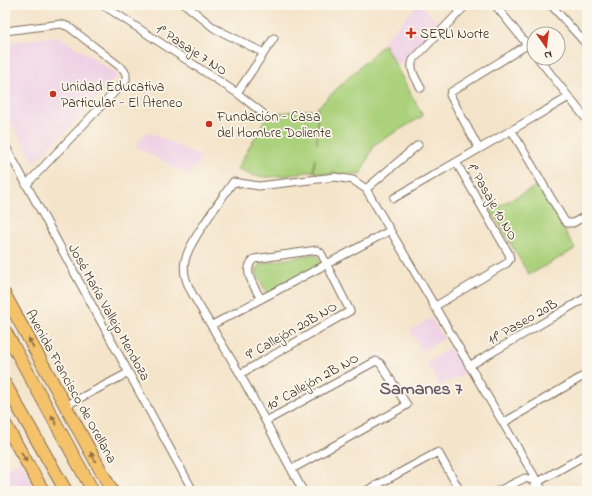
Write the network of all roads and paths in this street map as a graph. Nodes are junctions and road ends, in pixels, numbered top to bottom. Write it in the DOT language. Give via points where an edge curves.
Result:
graph roads {
  1 [pos="103,5"];
  2 [pos="186,5"];
  3 [pos="466,5"];
  4 [pos="495,5"];
  5 [pos="551,5"];
  6 [pos="5,31"];
  7 [pos="274,38"];
  8 [pos="526,43"];
  9 [pos="587,45"];
  10 [pos="526,46"];
  11 [pos="264,53"];
  12 [pos="544,66"];
  13 [pos="421,88"];
  14 [pos="237,93"];
  15 [pos="569,97"];
  16 [pos="266,115"];
  17 [pos="587,120"];
  18 [pos="512,131"];
  19 [pos="5,145"];
  20 [pos="418,145"];
  21 [pos="479,150"];
  22 [pos="456,162"];
  23 [pos="26,185"];
  24 [pos="366,189"];
  25 [pos="394,198"];
  26 [pos="587,215"];
  27 [pos="389,231"];
  28 [pos="326,264"];
  29 [pos="5,295"];
  30 [pos="587,297"];
  31 [pos="261,299"];
  32 [pos="434,307"];
  33 [pos="212,325"];
  34 [pos="5,331"];
  35 [pos="469,366"];
  36 [pos="128,373"];
  37 [pos="240,374"];
  38 [pos="587,374"];
  39 [pos="5,384"];
  40 [pos="5,402"];
  41 [pos="65,406"];
  42 [pos="18,409"];
  43 [pos="266,422"];
  44 [pos="503,423"];
  45 [pos="5,424"];
  46 [pos="587,454"];
  47 [pos="292,470"];
  48 [pos="538,482"];
  49 [pos="43,491"];
  50 [pos="66,491"];
  51 [pos="93,491"];
  52 [pos="112,491"];
  53 [pos="193,491"];
  54 [pos="303,491"];
  55 [pos="366,491"];
  56 [pos="460,491"];
  57 [pos="498,491"];
  58 [pos="531,491"];
  59 [pos="544,491"];
  1 -- 14 [label="street, 1° Pasaje 7 NO"];
  2 -- 11 [label="street" via="214,28"];
  3 -- 13 [label="street" via="413,60 412,70"];
  4 -- 8 [label="street"];
  5 -- 9 [label="street"];
  6 -- 23 [label="street" via="61,24 69,27 126,74 126,80"];
  7 -- 11 [label="street"];
  10 -- 21 [label="street" via="450,95"];
  11 -- 14 [label="street"];
  12 -- 15 [label="street"];
  14 -- 16 [label="street, 1° Pasaje 7 NO"];
  15 -- 17 [label="street"];
  15 -- 18 [label="street"];
  18 -- 21 [label="street"];
  18 -- 26 [label="street" via="564,220 567,223 573,222"];
  19 -- 23 [label="street, José María Vallejo Mendoza"];
  20 -- 24 [label="street"];
  21 -- 22 [label="street"];
  22 -- 25 [label="street"];
  22 -- 32 [label="street, 1° Pasaje 10 NO" via="510,259"];
  23 -- 36 [label="street, José María Vallejo Mendoza"];
  24 -- 27 [label="street"];
  24 -- 33 [label="street" via="353,180 335,178 259,186 232,182 191,247 185,262 188,285"];
  27 -- 28 [label="street"];
  27 -- 32 [label="street"];
  28 -- 31 [label="street"];
  28 -- 31 [label="street" via="317,250 254,260 249,264 248,270"];
  28 -- 37 [label="street, 9° Callejón 20B NO" via="350,311"];
  41 -- 29 [label="main road, Avenida Francisco de Orellana, one-way"];
  30 -- 35 [label="street, 11° Paseo 20B"];
  31 -- 33 [label="street"];
  32 -- 35 [label="street"];
  33 -- 37 [label="street"];
  51 -- 34 [label="main road, one-way"];
  35 -- 44 [label="street"];
  36 -- 41 [label="street"];
  36 -- 53 [label="street, José María Vallejo Mendoza"];
  37 -- 43 [label="street"];
  38 -- 44 [label="street"];
  39 -- 42 [label="main road"];
  40 -- 42 [label="main road"];
  52 -- 41 [label="main road, Avenida Francisco de Orellana, one-way"];
  42 -- 50 [label="main road"];
  43 -- 47 [label="street"];
  43 -- 47 [label="street, 10° Callejón 2B NO" via="376,362 380,362 407,405"];
  44 -- 48 [label="street"];
  45 -- 49 [label="main road, one-way"];
  46 -- 48 [label="street"];
  47 -- 54 [label="street"];
  48 -- 57 [label="street" via="525,478"];
  48 -- 58 [label="street"];
  48 -- 59 [label="street"];
  55 -- 56 [label="street" via="438,452"];
}
